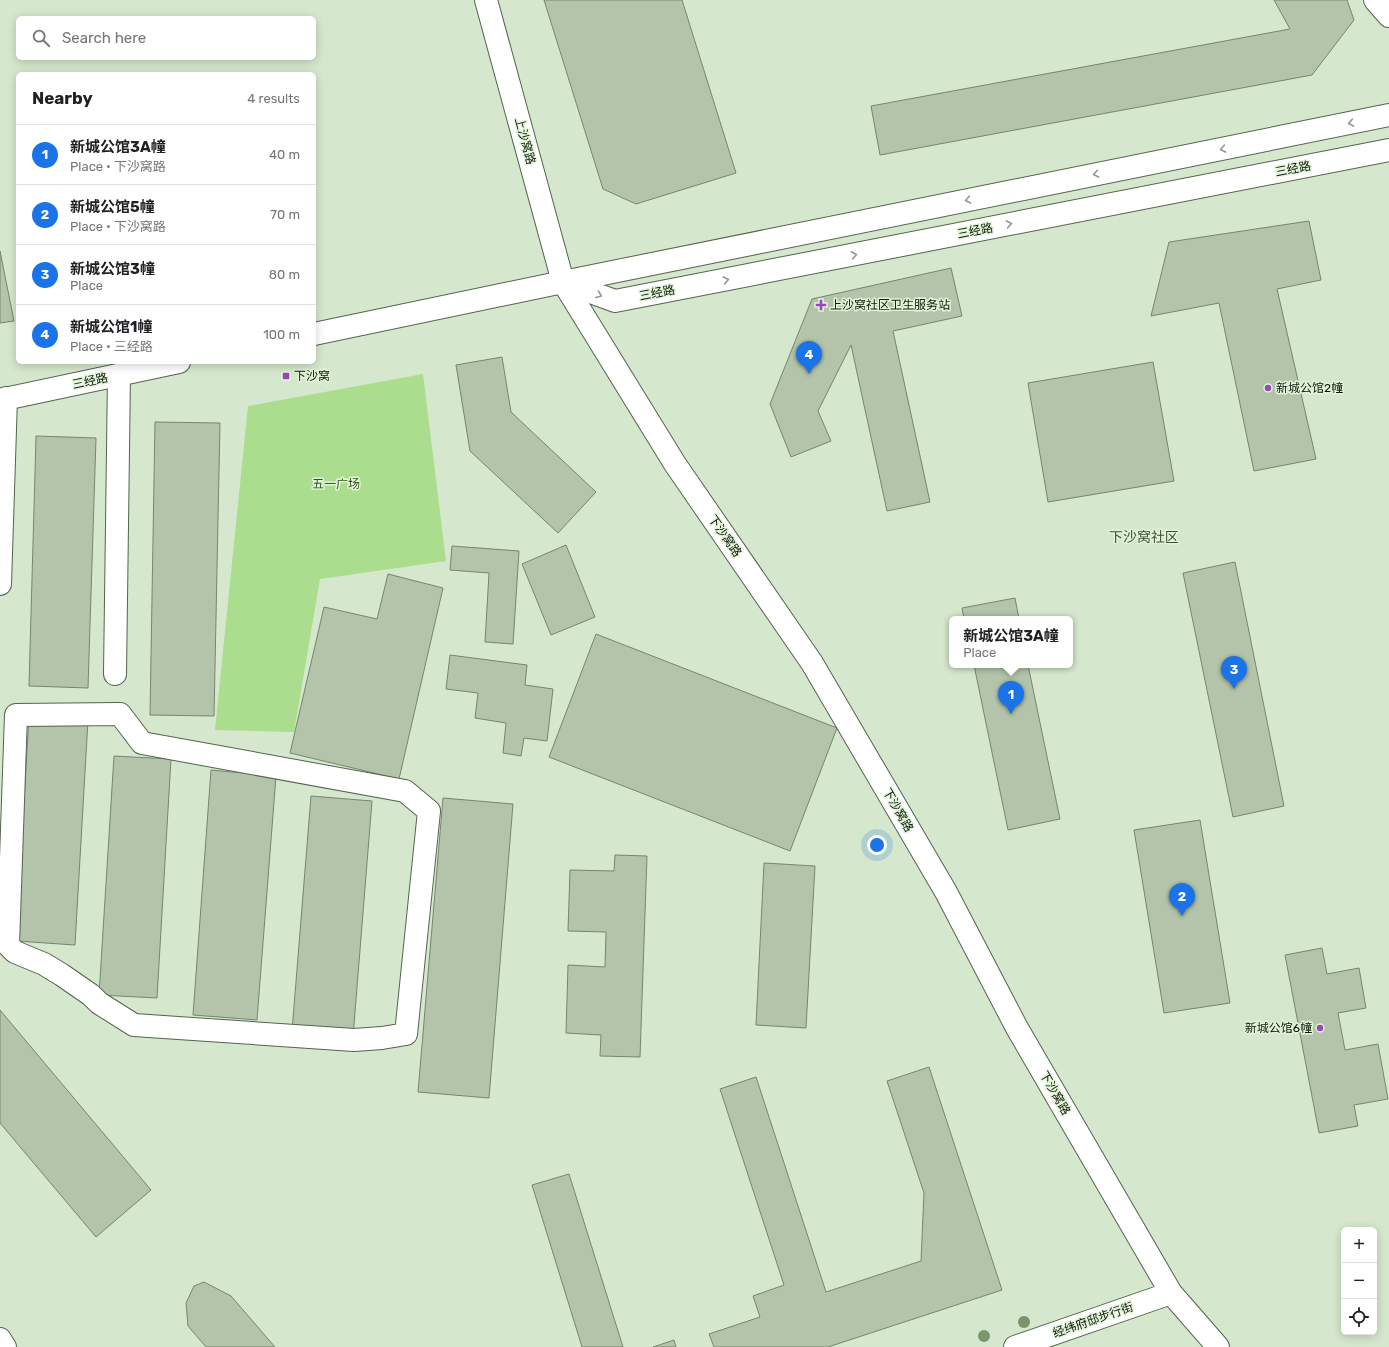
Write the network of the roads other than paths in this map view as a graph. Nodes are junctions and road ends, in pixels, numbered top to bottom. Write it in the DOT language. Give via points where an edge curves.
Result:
graph roads {
  1 [pos="486,0"];
  2 [pos="1375,0"];
  3 [pos="1389,16"];
  4 [pos="1389,115"];
  5 [pos="1389,150"];
  6 [pos="563,282"];
  7 [pos="316,334"];
  8 [pos="171,364"];
  9 [pos="119,375"];
  10 [pos="3,399"];
  11 [pos="0,584"];
  12 [pos="115,674"];
  13 [pos="6,872"];
  14 [pos="1172,1293"];
  15 [pos="0,1339"];
  16 [pos="5,1347"];
  17 [pos="1015,1347"];
  18 [pos="1218,1347"];
  1 -- 6 [label="main road, 上沙窝路"];
  2 -- 3 [label="main road"];
  4 -- 6 [label="main road, one-way"];
  6 -- 5 [label="main road, 三经路, one-way" via="615,301"];
  6 -- 7 [label="main road"];
  6 -- 14 [label="main road, 下沙窝路" via="675,464 812,663 946,892 1017,1028"];
  8 -- 9 [label="main road, 三经路"];
  9 -- 10 [label="main road, 三经路"];
  9 -- 12 [label="main road"];
  10 -- 11 [label="main road"];
  13 -- 13 [label="main road" via="16,716 120,714 142,743 405,791 429,811 406,1034 354,1040 134,1025 62,975 8,946"];
  14 -- 17 [label="main road, 经纬府邸步行街"];
  14 -- 18 [label="main road, 下沙窝路"];
  15 -- 16 [label="main road"];
}
